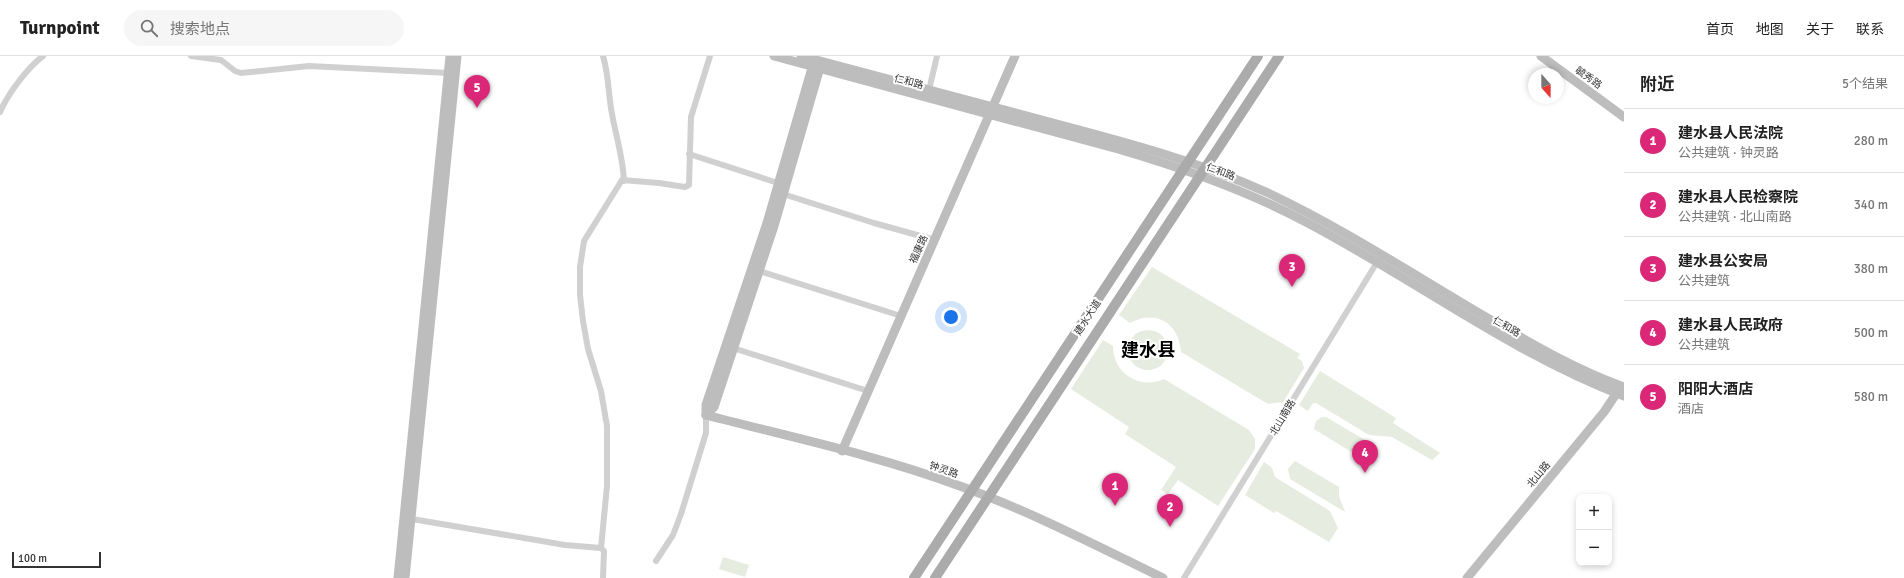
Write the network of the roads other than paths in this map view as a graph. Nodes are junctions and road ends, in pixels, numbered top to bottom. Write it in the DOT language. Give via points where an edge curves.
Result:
graph roads {
  1 [pos="43,56"];
  2 [pos="192,56"];
  3 [pos="450,56"];
  4 [pos="458,56"];
  5 [pos="603,56"];
  6 [pos="710,56"];
  7 [pos="774,56"];
  8 [pos="801,56"];
  9 [pos="937,56"];
  10 [pos="1015,56"];
  11 [pos="1258,56"];
  12 [pos="1279,56"];
  13 [pos="1541,56"];
  14 [pos="818,62"];
  15 [pos="449,73"];
  16 [pos="930,90"];
  17 [pos="991,110"];
  18 [pos="0,112"];
  19 [pos="1624,117"];
  20 [pos="689,154"];
  21 [pos="1187,165"];
  22 [pos="1203,171"];
  23 [pos="624,181"];
  24 [pos="778,183"];
  25 [pos="783,194"];
  26 [pos="935,240"];
  27 [pos="1378,259"];
  28 [pos="759,271"];
  29 [pos="901,316"];
  30 [pos="733,348"];
  31 [pos="1622,390"];
  32 [pos="868,391"];
  33 [pos="706,415"];
  34 [pos="418,417"];
  35 [pos="842,451"];
  36 [pos="972,490"];
  37 [pos="989,497"];
  38 [pos="412,519"];
  39 [pos="601,548"];
  40 [pos="656,561"];
  41 [pos="398,578"];
  42 [pos="405,578"];
  43 [pos="603,578"];
  44 [pos="914,578"];
  45 [pos="935,578"];
  46 [pos="1163,578"];
  47 [pos="1184,578"];
  48 [pos="1467,578"];
  49 [pos="1474,578"];
  1 -- 18 [label="street" via="15,88"];
  2 -- 15 [label="street" via="222,60 241,73 288,66 309,66"];
  3 -- 15 [label="street"];
  4 -- 34 [label="street"];
  5 -- 23 [label="street"];
  6 -- 20 [label="street" via="691,117"];
  7 -- 14 [label="street, 仁和路"];
  8 -- 14 [label="street, 仁和路"];
  9 -- 16 [label="street"];
  10 -- 17 [label="street, 福康路"];
  11 -- 21 [label="main road, 建水大道"];
  12 -- 22 [label="main road, 建水大道"];
  13 -- 19 [label="street, 毓秀路"];
  14 -- 16 [label="street, 仁和路"];
  14 -- 17 [label="street, 仁和路"];
  14 -- 24 [label="street"];
  14 -- 25 [label="street"];
  15 -- 34 [label="street"];
  16 -- 17 [label="street, 仁和路"];
  17 -- 21 [label="street, 仁和路" via="1120,141"];
  17 -- 26 [label="street, 福康路"];
  20 -- 23 [label="street" via="687,187"];
  20 -- 24 [label="street"];
  21 -- 22 [label="street, 仁和路"];
  21 -- 36 [label="main road, 建水大道"];
  22 -- 27 [label="street, 仁和路"];
  22 -- 37 [label="main road, 建水大道"];
  23 -- 39 [label="street" via="622,180 584,241 580,267 583,321 607,426 607,486"];
  24 -- 33 [label="street" via="706,405"];
  25 -- 26 [label="street"];
  25 -- 28 [label="street"];
  26 -- 29 [label="street, 福康路"];
  27 -- 31 [label="street, 仁和路"];
  27 -- 47 [label="street, 北山南路"];
  28 -- 29 [label="street"];
  28 -- 30 [label="street"];
  29 -- 32 [label="street, 福康路"];
  30 -- 32 [label="street"];
  30 -- 33 [label="street" via="714,407"];
  31 -- 48 [label="street, 北山路"];
  31 -- 49 [label="street, 北山路" via="1609,415"];
  32 -- 35 [label="street, 福康路"];
  33 -- 35 [label="street, 钟灵路"];
  33 -- 40 [label="street" via="706,433 681,514 674,534"];
  34 -- 38 [label="street"];
  34 -- 41 [label="street"];
  35 -- 36 [label="street, 钟灵路" via="916,471"];
  36 -- 37 [label="street, 钟灵路"];
  36 -- 44 [label="main road, 建水大道"];
  37 -- 45 [label="main road, 建水大道"];
  37 -- 46 [label="street, 钟灵路"];
  38 -- 39 [label="street" via="565,545"];
  38 -- 42 [label="street"];
  39 -- 43 [label="street" via="604,551"];
}
